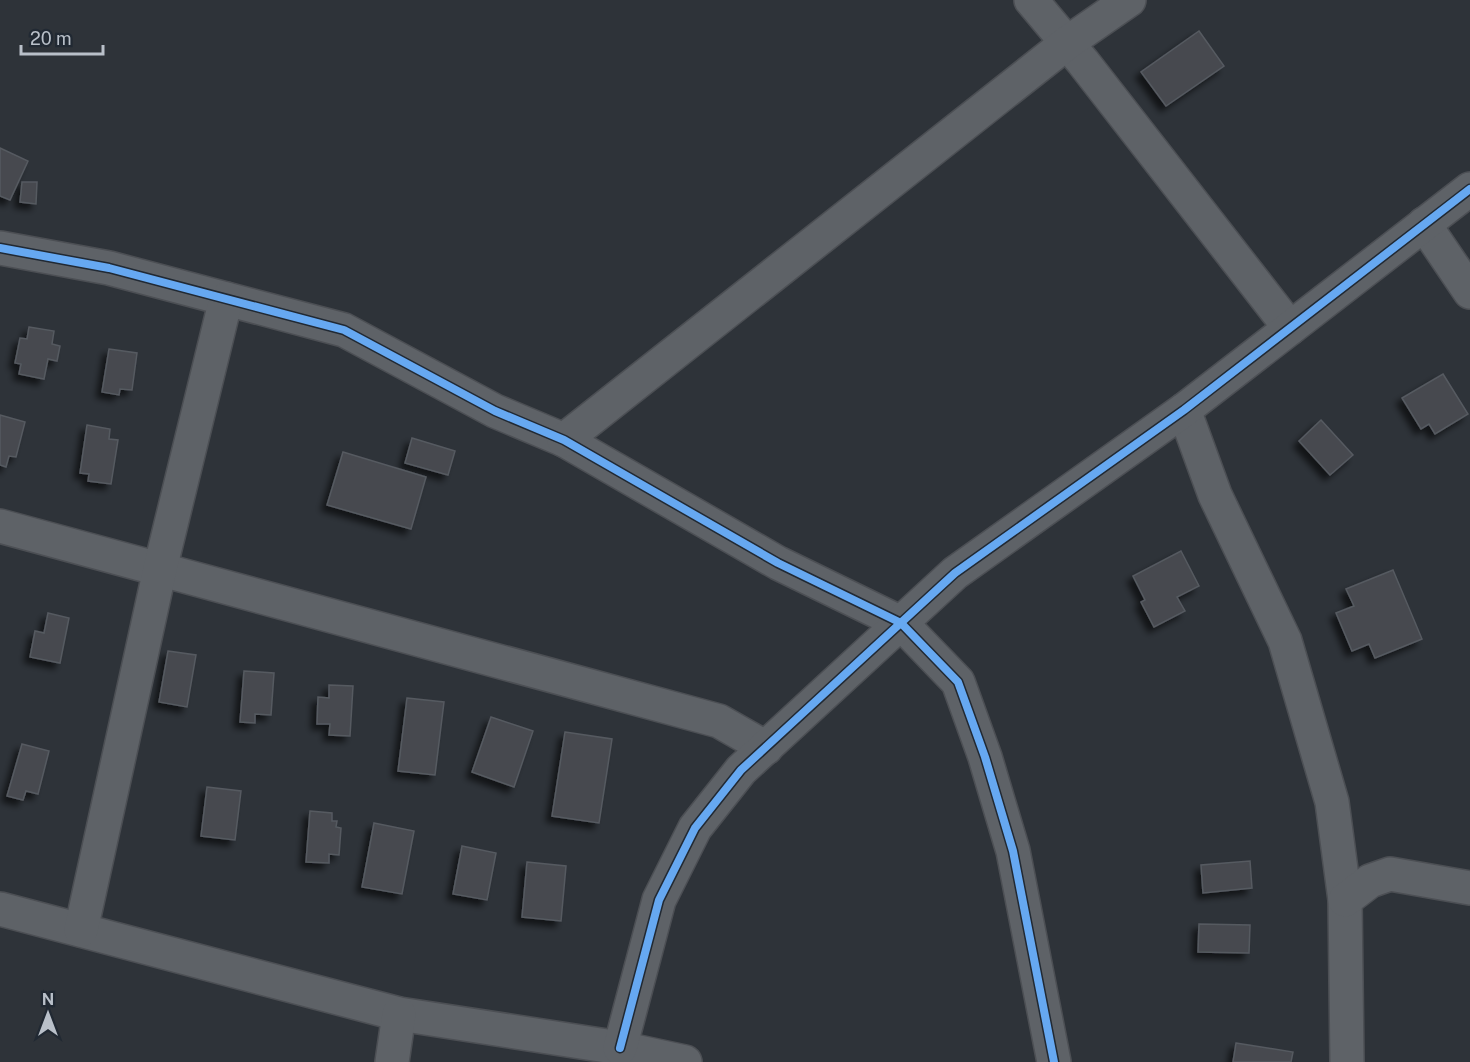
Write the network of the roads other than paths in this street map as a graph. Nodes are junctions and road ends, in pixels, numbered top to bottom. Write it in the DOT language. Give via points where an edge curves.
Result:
graph roads {
  1 [pos="1031,0"];
  2 [pos="1130,0"];
  3 [pos="1067,43"];
  4 [pos="1470,189"];
  5 [pos="1424,224"];
  6 [pos="0,248"];
  7 [pos="1470,292"];
  8 [pos="226,299"];
  9 [pos="1290,328"];
  10 [pos="1184,410"];
  11 [pos="564,440"];
  12 [pos="0,526"];
  13 [pos="160,569"];
  14 [pos="901,623"];
  15 [pos="766,748"];
  16 [pos="1470,888"];
  17 [pos="1344,900"];
  18 [pos="0,909"];
  19 [pos="81,930"];
  20 [pos="399,1014"];
  21 [pos="620,1048"];
  22 [pos="392,1062"];
  23 [pos="685,1062"];
  24 [pos="1054,1062"];
  25 [pos="1347,1062"];
  1 -- 3 [label="street"];
  2 -- 3 [label="street"];
  3 -- 9 [label="street"];
  3 -- 11 [label="street"];
  4 -- 5 [label="street"];
  5 -- 7 [label="street"];
  5 -- 9 [label="street"];
  6 -- 8 [label="street" via="110,268"];
  8 -- 11 [label="street" via="344,330 495,411"];
  8 -- 13 [label="street"];
  9 -- 10 [label="street"];
  10 -- 14 [label="street" via="955,573"];
  10 -- 17 [label="street" via="1215,495 1285,641 1332,802"];
  11 -- 14 [label="street" via="778,563"];
  12 -- 13 [label="street"];
  13 -- 15 [label="street" via="719,721"];
  13 -- 19 [label="street"];
  14 -- 15 [label="street"];
  14 -- 24 [label="street" via="958,682 986,757 1013,851"];
  15 -- 21 [label="street" via="741,771 695,828 659,900"];
  16 -- 17 [label="street" via="1390,874 1370,881"];
  17 -- 25 [label="street"];
  18 -- 19 [label="street"];
  19 -- 20 [label="street"];
  20 -- 21 [label="street"];
  20 -- 22 [label="street"];
  21 -- 23 [label="street"];
}
